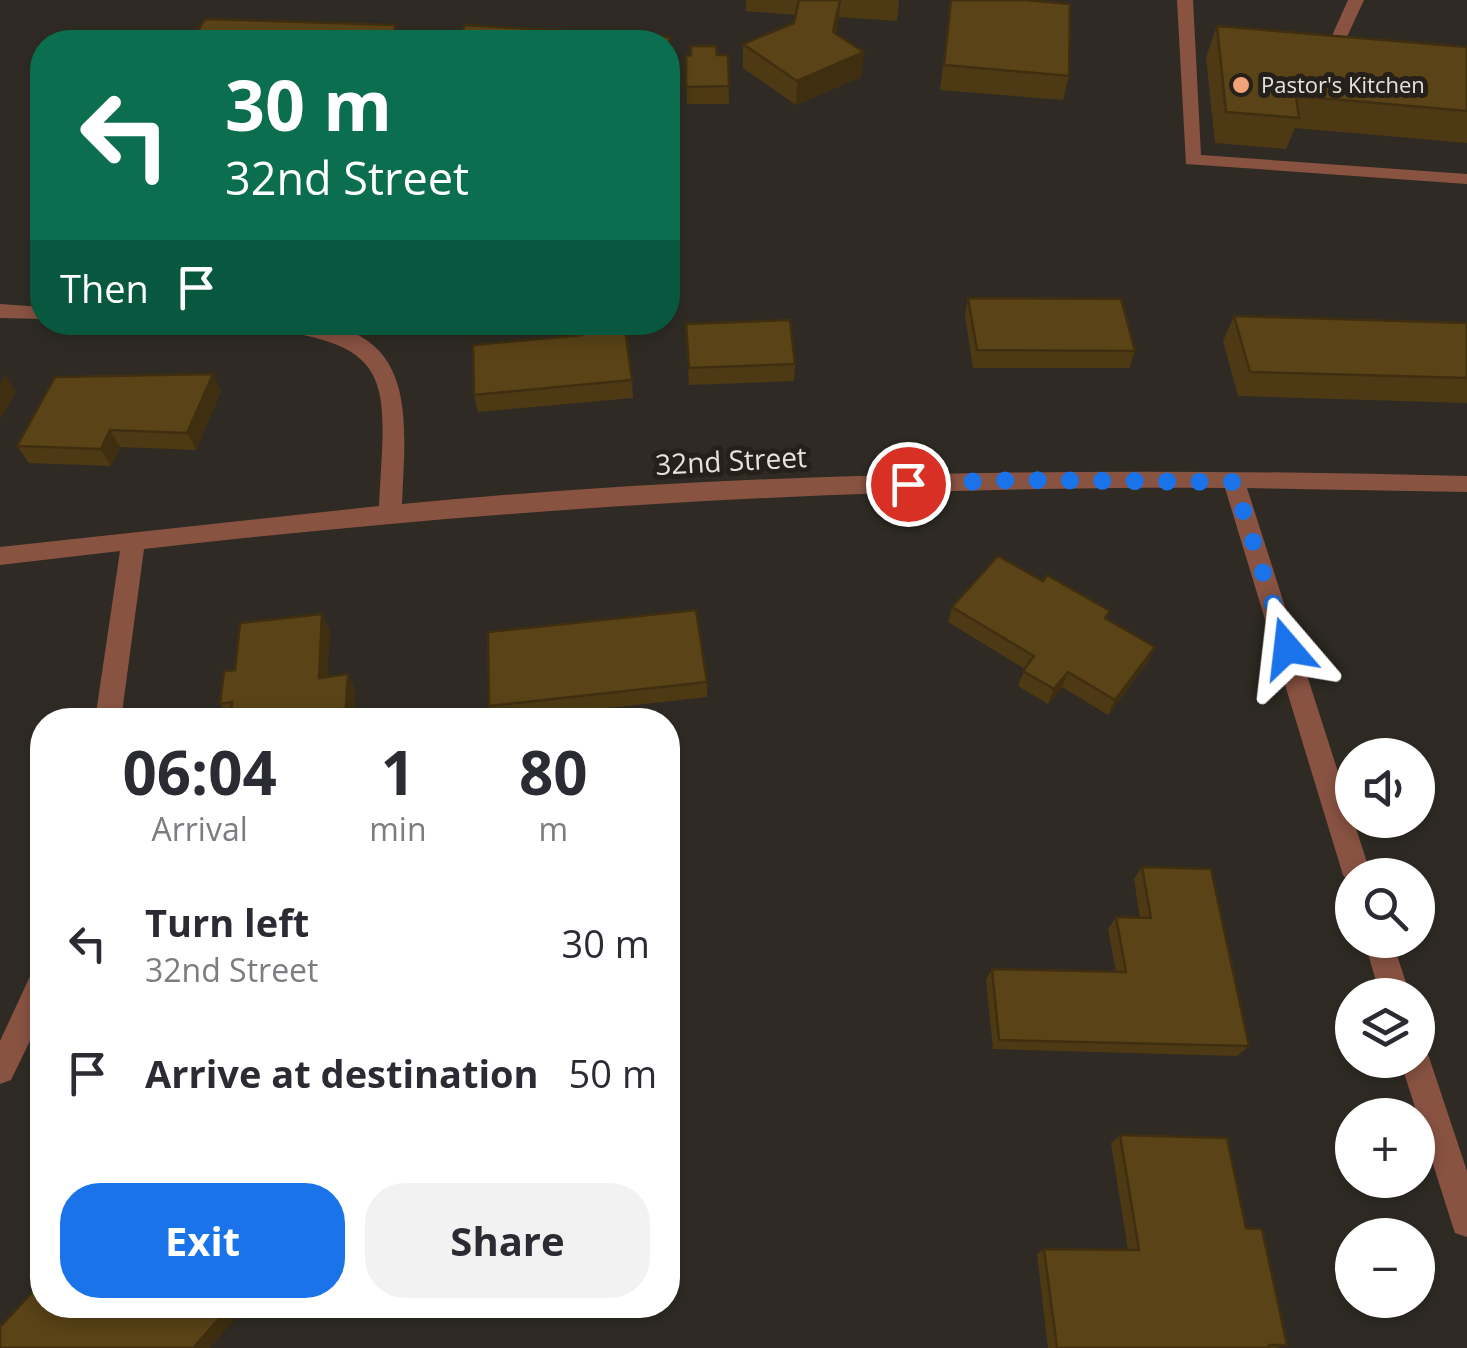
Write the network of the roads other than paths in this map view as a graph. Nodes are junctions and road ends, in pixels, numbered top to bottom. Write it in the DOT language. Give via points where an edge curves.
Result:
graph roads {
  1 [pos="1184,0"];
  2 [pos="1356,0"];
  3 [pos="1339,38"];
  4 [pos="1467,179"];
  5 [pos="0,312"];
  6 [pos="30,313"];
  7 [pos="332,335"];
  8 [pos="1234,482"];
  9 [pos="1467,484"];
  10 [pos="390,514"];
  11 [pos="133,541"];
  12 [pos="0,556"];
  13 [pos="110,708"];
  14 [pos="1352,858"];
  15 [pos="30,1010"];
  16 [pos="0,1069"];
  17 [pos="1421,1078"];
  18 [pos="1467,1222"];
  1 -- 4 [label="street" via="1192,160"];
  2 -- 3 [label="street"];
  5 -- 6 [label="street"];
  7 -- 10 [label="street" via="371,352 391,386"];
  8 -- 9 [label="street, 32nd Street"];
  8 -- 10 [label="street, 32nd Street" via="1017,480 725,490"];
  8 -- 14 [label="street"];
  10 -- 11 [label="street, 32nd Street"];
  11 -- 12 [label="street, 32nd Street"];
  11 -- 13 [label="street"];
  15 -- 16 [label="street"];
  17 -- 18 [label="street"];
}
